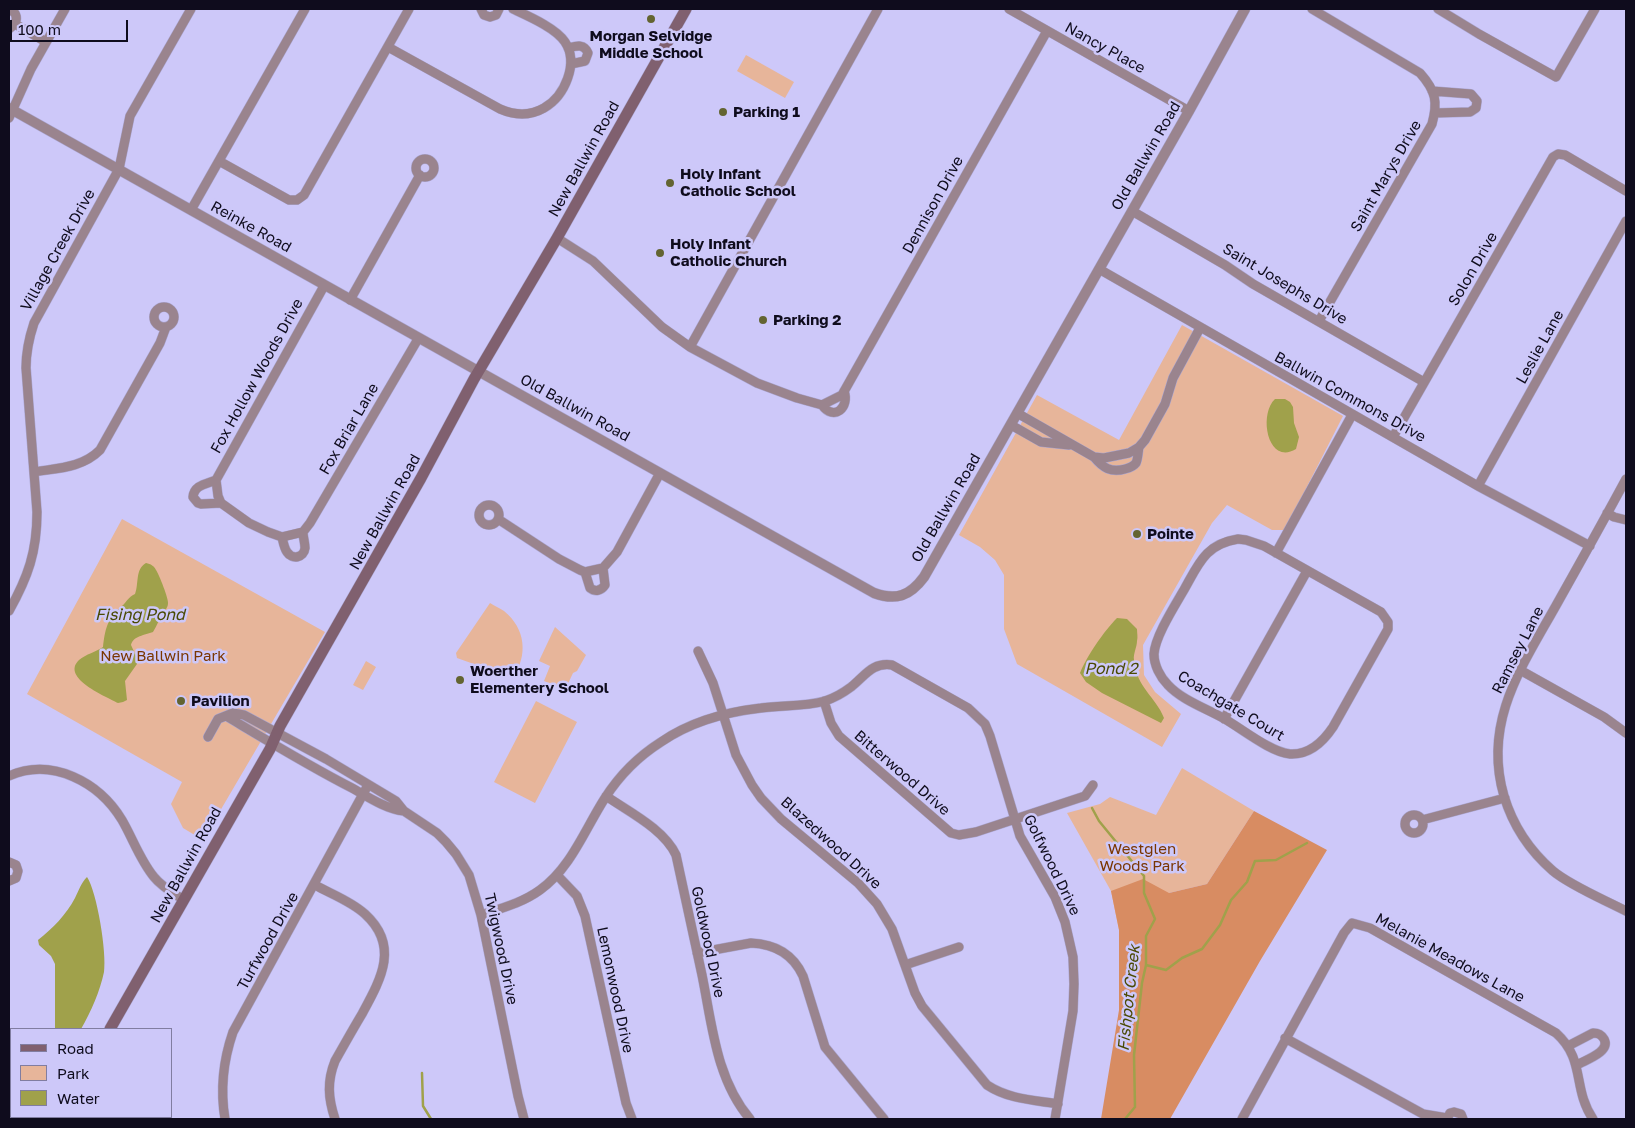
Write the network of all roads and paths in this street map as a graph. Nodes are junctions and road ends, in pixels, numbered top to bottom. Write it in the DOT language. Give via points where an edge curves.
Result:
graph roads {
  1 [pos="9,9"];
  2 [pos="65,9"];
  3 [pos="191,9"];
  4 [pos="304,9"];
  5 [pos="409,9"];
  6 [pos="481,9"];
  7 [pos="499,9"];
  8 [pos="513,9"];
  9 [pos="686,9"];
  10 [pos="878,9"];
  11 [pos="1009,9"];
  12 [pos="1245,9"];
  13 [pos="1312,9"];
  14 [pos="1438,9"];
  15 [pos="1595,9"];
  16 [pos="12,27"];
  17 [pos="1047,31"];
  18 [pos="46,42"];
  19 [pos="388,47"];
  20 [pos="568,48"];
  21 [pos="572,64"];
  22 [pos="1432,91"];
  23 [pos="1189,110"];
  24 [pos="10,112"];
  25 [pos="1435,112"];
  26 [pos="219,161"];
  27 [pos="119,169"];
  28 [pos="420,176"];
  29 [pos="1626,191"];
  30 [pos="191,210"];
  31 [pos="1132,211"];
  32 [pos="1626,221"];
  33 [pos="557,238"];
  34 [pos="1098,269"];
  35 [pos="324,286"];
  36 [pos="350,300"];
  37 [pos="1319,321"];
  38 [pos="166,328"];
  39 [pos="1200,328"];
  40 [pos="418,339"];
  41 [pos="690,347"];
  42 [pos="479,371"];
  43 [pos="1424,382"];
  44 [pos="1017,413"];
  45 [pos="1352,415"];
  46 [pos="1011,425"];
  47 [pos="1393,437"];
  48 [pos="1072,445"];
  49 [pos="1139,447"];
  50 [pos="1094,457"];
  51 [pos="34,472"];
  52 [pos="660,473"];
  53 [pos="1626,479"];
  54 [pos="216,480"];
  55 [pos="1478,486"];
  56 [pos="221,503"];
  57 [pos="1607,514"];
  58 [pos="498,519"];
  59 [pos="1626,520"];
  60 [pos="303,532"];
  61 [pos="282,537"];
  62 [pos="1590,546"];
  63 [pos="1276,553"];
  64 [pos="603,568"];
  65 [pos="1306,571"];
  66 [pos="586,572"];
  67 [pos="9,611"];
  68 [pos="698,651"];
  69 [pos="1520,670"];
  70 [pos="824,701"];
  71 [pos="722,715"];
  72 [pos="226,716"];
  73 [pos="1224,719"];
  74 [pos="278,732"];
  75 [pos="1626,732"];
  76 [pos="208,737"];
  77 [pos="271,744"];
  78 [pos="9,776"];
  79 [pos="368,785"];
  80 [pos="1093,785"];
  81 [pos="363,794"];
  82 [pos="606,796"];
  83 [pos="1505,798"];
  84 [pos="404,811"];
  85 [pos="1013,818"];
  86 [pos="1422,820"];
  87 [pos="9,862"];
  88 [pos="557,875"];
  89 [pos="9,881"];
  90 [pos="315,885"];
  91 [pos="184,900"];
  92 [pos="1626,911"];
  93 [pos="481,914"];
  94 [pos="959,947"];
  95 [pos="697,953"];
  96 [pos="905,965"];
  97 [pos="111,1028"];
  98 [pos="1286,1038"];
  99 [pos="1568,1046"];
  100 [pos="1577,1064"];
  101 [pos="1058,1104"];
  102 [pos="225,1119"];
  103 [pos="335,1119"];
  104 [pos="524,1119"];
  105 [pos="632,1119"];
  106 [pos="750,1119"];
  107 [pos="884,1119"];
  108 [pos="1055,1119"];
  109 [pos="1242,1119"];
  110 [pos="1447,1119"];
  111 [pos="1463,1119"];
  112 [pos="1593,1119"];
  1 -- 16 [label="street" via="17,18"];
  2 -- 18 [label="street"];
  3 -- 27 [label="street, Village Creek Drive" via="130,116"];
  4 -- 26 [label="street"];
  5 -- 19 [label="street"];
  6 -- 7 [label="street" via="490,17"];
  8 -- 20 [label="street" via="555,32"];
  9 -- 33 [label="main road, New Ballwin Road"];
  10 -- 41 [label="street"];
  11 -- 17 [label="street, Nancy Place"];
  12 -- 23 [label="street, Old Ballwin Road"];
  13 -- 22 [label="street, Saint Marys Drive" via="1420,73"];
  14 -- 15 [label="street" via="1556,77"];
  16 -- 18 [label="street"];
  17 -- 23 [label="street, Nancy Place"];
  17 -- 41 [label="street, Dennison Drive" via="838,398 822,405 798,398 757,383"];
  18 -- 24 [label="street"];
  19 -- 21 [label="street" via="500,109 516,114 531,113 550,103 565,83"];
  19 -- 26 [label="street" via="304,196 289,200"];
  20 -- 21 [label="street"];
  20 -- 21 [label="street" via="581,46 588,53 585,61"];
  22 -- 25 [label="street, Saint Marys Drive"];
  22 -- 25 [label="street, Saint Marys Drive" via="1471,94 1477,101 1476,108 1470,112"];
  23 -- 31 [label="street, Old Ballwin Road"];
  24 -- 27 [label="street, Reinke Road"];
  25 -- 37 [label="street, Saint Marys Drive" via="1432,124"];
  26 -- 30 [label="street"];
  27 -- 30 [label="street, Reinke Road"];
  27 -- 51 [label="street, Village Creek Drive" via="34,323 27,344"];
  28 -- 36 [label="street"];
  29 -- 43 [label="street, Solon Drive" via="1565,155 1553,157"];
  30 -- 35 [label="street, Reinke Road"];
  31 -- 34 [label="street, Old Ballwin Road"];
  31 -- 37 [label="street, Saint Josephs Drive"];
  32 -- 55 [label="street, Leslie Lane"];
  33 -- 41 [label="street, Dennison Drive" via="593,261 662,327"];
  33 -- 42 [label="main road, New Ballwin Road"];
  34 -- 39 [label="street, Ballwin Commons Drive"];
  34 -- 44 [label="street, Old Ballwin Road"];
  35 -- 36 [label="street, Reinke Road"];
  35 -- 54 [label="street, Fox Hollow Woods Drive"];
  36 -- 40 [label="street, Reinke Road"];
  37 -- 43 [label="street, Saint Josephs Drive"];
  38 -- 51 [label="street" via="100,450 77,465"];
  39 -- 45 [label="street, Ballwin Commons Drive"];
  39 -- 49 [label="street" via="1174,378 1165,404"];
  40 -- 42 [label="street, Reinke Road"];
  40 -- 60 [label="street, Fox Briar Lane"];
  42 -- 52 [label="street, Old Ballwin Road"];
  42 -- 74 [label="main road, New Ballwin Road"];
  43 -- 47 [label="street, Solon Drive"];
  44 -- 46 [label="street, Old Ballwin Road"];
  44 -- 48 [label="street"];
  45 -- 47 [label="street, Ballwin Commons Drive"];
  45 -- 63 [label="street"];
  46 -- 48 [label="street" via="1041,442"];
  46 -- 52 [label="street, Old Ballwin Road" via="924,577 913,590 895,597 874,593"];
  47 -- 55 [label="street, Ballwin Commons Drive"];
  48 -- 50 [label="street"];
  49 -- 50 [label="street" via="1124,454"];
  49 -- 50 [label="street" via="1136,462 1123,470 1111,471"];
  51 -- 67 [label="street, Village Creek Drive" via="35,545 29,571"];
  52 -- 64 [label="street" via="617,552"];
  53 -- 57 [label="street, Ramsey Lane"];
  54 -- 56 [label="street"];
  54 -- 56 [label="street" via="197,487 193,497 201,504"];
  55 -- 62 [label="street, Ballwin Commons Drive"];
  56 -- 61 [label="street" via="255,526"];
  57 -- 59 [label="street"];
  57 -- 62 [label="street, Ramsey Lane"];
  58 -- 66 [label="street" via="559,559"];
  60 -- 61 [label="street"];
  60 -- 61 [label="street, Fox Briar Lane" via="305,548 297,557 287,554"];
  62 -- 69 [label="street, Ramsey Lane"];
  63 -- 65 [label="street, Coachgate Court"];
  63 -- 73 [label="street, Coachgate Court" via="1246,540 1228,541 1209,550 1200,560 1156,645 1156,662 1166,684"];
  64 -- 66 [label="street"];
  64 -- 66 [label="street" via="605,585 598,590 590,588"];
  65 -- 73 [label="street"];
  65 -- 73 [label="street, Coachgate Court" via="1381,612 1388,622 1388,629 1334,727 1318,746 1290,754 1275,749"];
  68 -- 71 [label="street, Blazedwood Drive" via="713,683"];
  69 -- 75 [label="street"];
  69 -- 83 [label="street, Ramsey Lane" via="1508,697 1498,740 1499,774"];
  70 -- 71 [label="street"];
  70 -- 85 [label="street, Bitterwood Drive" via="831,723 840,736 952,833 967,834"];
  70 -- 85 [label="street, Golfwood Drive" via="852,687 874,667 885,664 899,668 959,702 985,724"];
  71 -- 82 [label="street" via="662,741 635,763"];
  71 -- 96 [label="street, Blazedwood Drive" via="736,756 761,798 869,894 892,929"];
  72 -- 74 [label="street" via="233,713 244,715"];
  72 -- 76 [label="street" via="218,719"];
  72 -- 77 [label="street"];
  74 -- 77 [label="main road, New Ballwin Road"];
  74 -- 79 [label="street, Twigwood Drive"];
  77 -- 81 [label="street, Twigwood Drive"];
  77 -- 91 [label="main road, New Ballwin Road"];
  78 -- 91 [label="street" via="26,770 51,769 90,786 114,808 155,878"];
  79 -- 81 [label="street, Turfwood Drive"];
  79 -- 84 [label="street, Twigwood Drive" via="396,801"];
  80 -- 85 [label="street, Bitterwood Drive" via="1085,796"];
  81 -- 84 [label="street, Twigwood Drive" via="394,810"];
  81 -- 90 [label="street, Turfwood Drive"];
  82 -- 88 [label="street"];
  82 -- 95 [label="street, Goldwood Drive" via="658,832 673,848"];
  83 -- 86 [label="street"];
  83 -- 92 [label="street, Ramsey Lane" via="1524,839 1554,872"];
  84 -- 93 [label="street, Twigwood Drive" via="437,834 456,854 469,875"];
  85 -- 101 [label="street, Golfwood Drive" via="1025,848 1055,897 1065,922 1073,958 1073,1012"];
  87 -- 89 [label="street" via="16,865 18,871 16,878"];
  88 -- 93 [label="street" via="542,889 521,901"];
  88 -- 105 [label="street, Lemonwood Drive" via="577,896 585,916"];
  90 -- 102 [label="street, Turfwood Drive" via="234,1032 224,1063"];
  90 -- 103 [label="street" via="363,913 378,930 385,950 378,984 331,1072 329,1100"];
  91 -- 97 [label="main road, New Ballwin Road"];
  93 -- 104 [label="street, Twigwood Drive"];
  94 -- 96 [label="street"];
  95 -- 106 [label="street, Goldwood Drive" via="722,1069 733,1095"];
  95 -- 107 [label="street" via="760,943 777,948 790,957 803,976 825,1047"];
  96 -- 101 [label="street, Blazedwood Drive" via="925,1011 987,1084 1015,1098"];
  98 -- 99 [label="street, Melanie Meadows Lane" via="1352,923 1370,928 1539,1023 1556,1033"];
  98 -- 109 [label="street, Melanie Meadows Lane"];
  98 -- 110 [label="street" via="1423,1114"];
  99 -- 100 [label="street, Melanie Meadows Lane"];
  99 -- 100 [label="street" via="1593,1033 1604,1040 1601,1052"];
  100 -- 112 [label="street, Melanie Meadows Lane" via="1583,1100"];
  101 -- 108 [label="street, Golfwood Drive"];
  110 -- 111 [label="street" via="1456,1112"];
}
